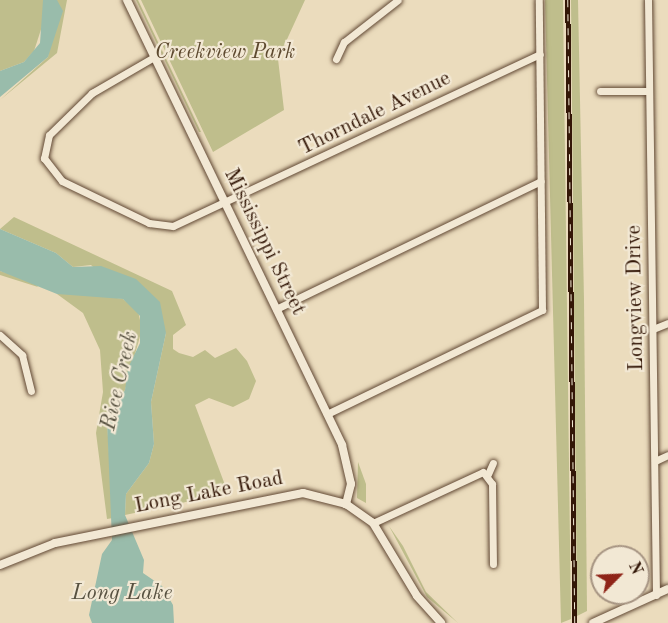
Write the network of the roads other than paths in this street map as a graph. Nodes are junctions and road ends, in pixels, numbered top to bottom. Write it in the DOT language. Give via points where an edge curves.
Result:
graph roads {
  1 [pos="127,0"];
  2 [pos="398,0"];
  3 [pos="539,0"];
  4 [pos="648,0"];
  5 [pos="540,54"];
  6 [pos="154,57"];
  7 [pos="336,58"];
  8 [pos="600,91"];
  9 [pos="649,91"];
  10 [pos="541,181"];
  11 [pos="225,204"];
  12 [pos="276,309"];
  13 [pos="668,323"];
  14 [pos="653,329"];
  15 [pos="0,335"];
  16 [pos="31,391"];
  17 [pos="327,414"];
  18 [pos="668,455"];
  19 [pos="655,461"];
  20 [pos="493,463"];
  21 [pos="488,474"];
  22 [pos="346,504"];
  23 [pos="373,523"];
  24 [pos="493,564"];
  25 [pos="0,565"];
  26 [pos="668,590"];
  27 [pos="656,595"];
  28 [pos="441,623"];
  29 [pos="593,623"];
  1 -- 6 [label="street, Mississippi Street"];
  2 -- 7 [label="street" via="344,42"];
  3 -- 5 [label="street"];
  4 -- 9 [label="street, Longview Drive"];
  5 -- 10 [label="street"];
  5 -- 11 [label="street, Thorndale Avenue"];
  6 -- 11 [label="street, Mississippi Street"];
  6 -- 11 [label="street, Thorndale Avenue" via="102,86 53,130 45,143 46,164 62,181 149,223 185,223"];
  8 -- 9 [label="street"];
  9 -- 14 [label="street, Longview Drive"];
  10 -- 12 [label="street"];
  10 -- 17 [label="street" via="542,310"];
  11 -- 12 [label="street, Mississippi Street"];
  12 -- 17 [label="street, Mississippi Street"];
  13 -- 14 [label="street"];
  14 -- 19 [label="street, Longview Drive"];
  15 -- 16 [label="street" via="22,355"];
  17 -- 22 [label="street, Mississippi Street" via="349,466"];
  18 -- 19 [label="street"];
  19 -- 27 [label="street, Longview Drive"];
  20 -- 21 [label="street"];
  21 -- 23 [label="street" via="479,472"];
  21 -- 24 [label="street"];
  22 -- 23 [label="street, Long Lake Road"];
  22 -- 25 [label="street, Long Lake Road" via="284,494 104,532 32,550"];
  23 -- 28 [label="street, Long Lake Road" via="417,596"];
  26 -- 27 [label="street"];
  27 -- 29 [label="street"];
}
